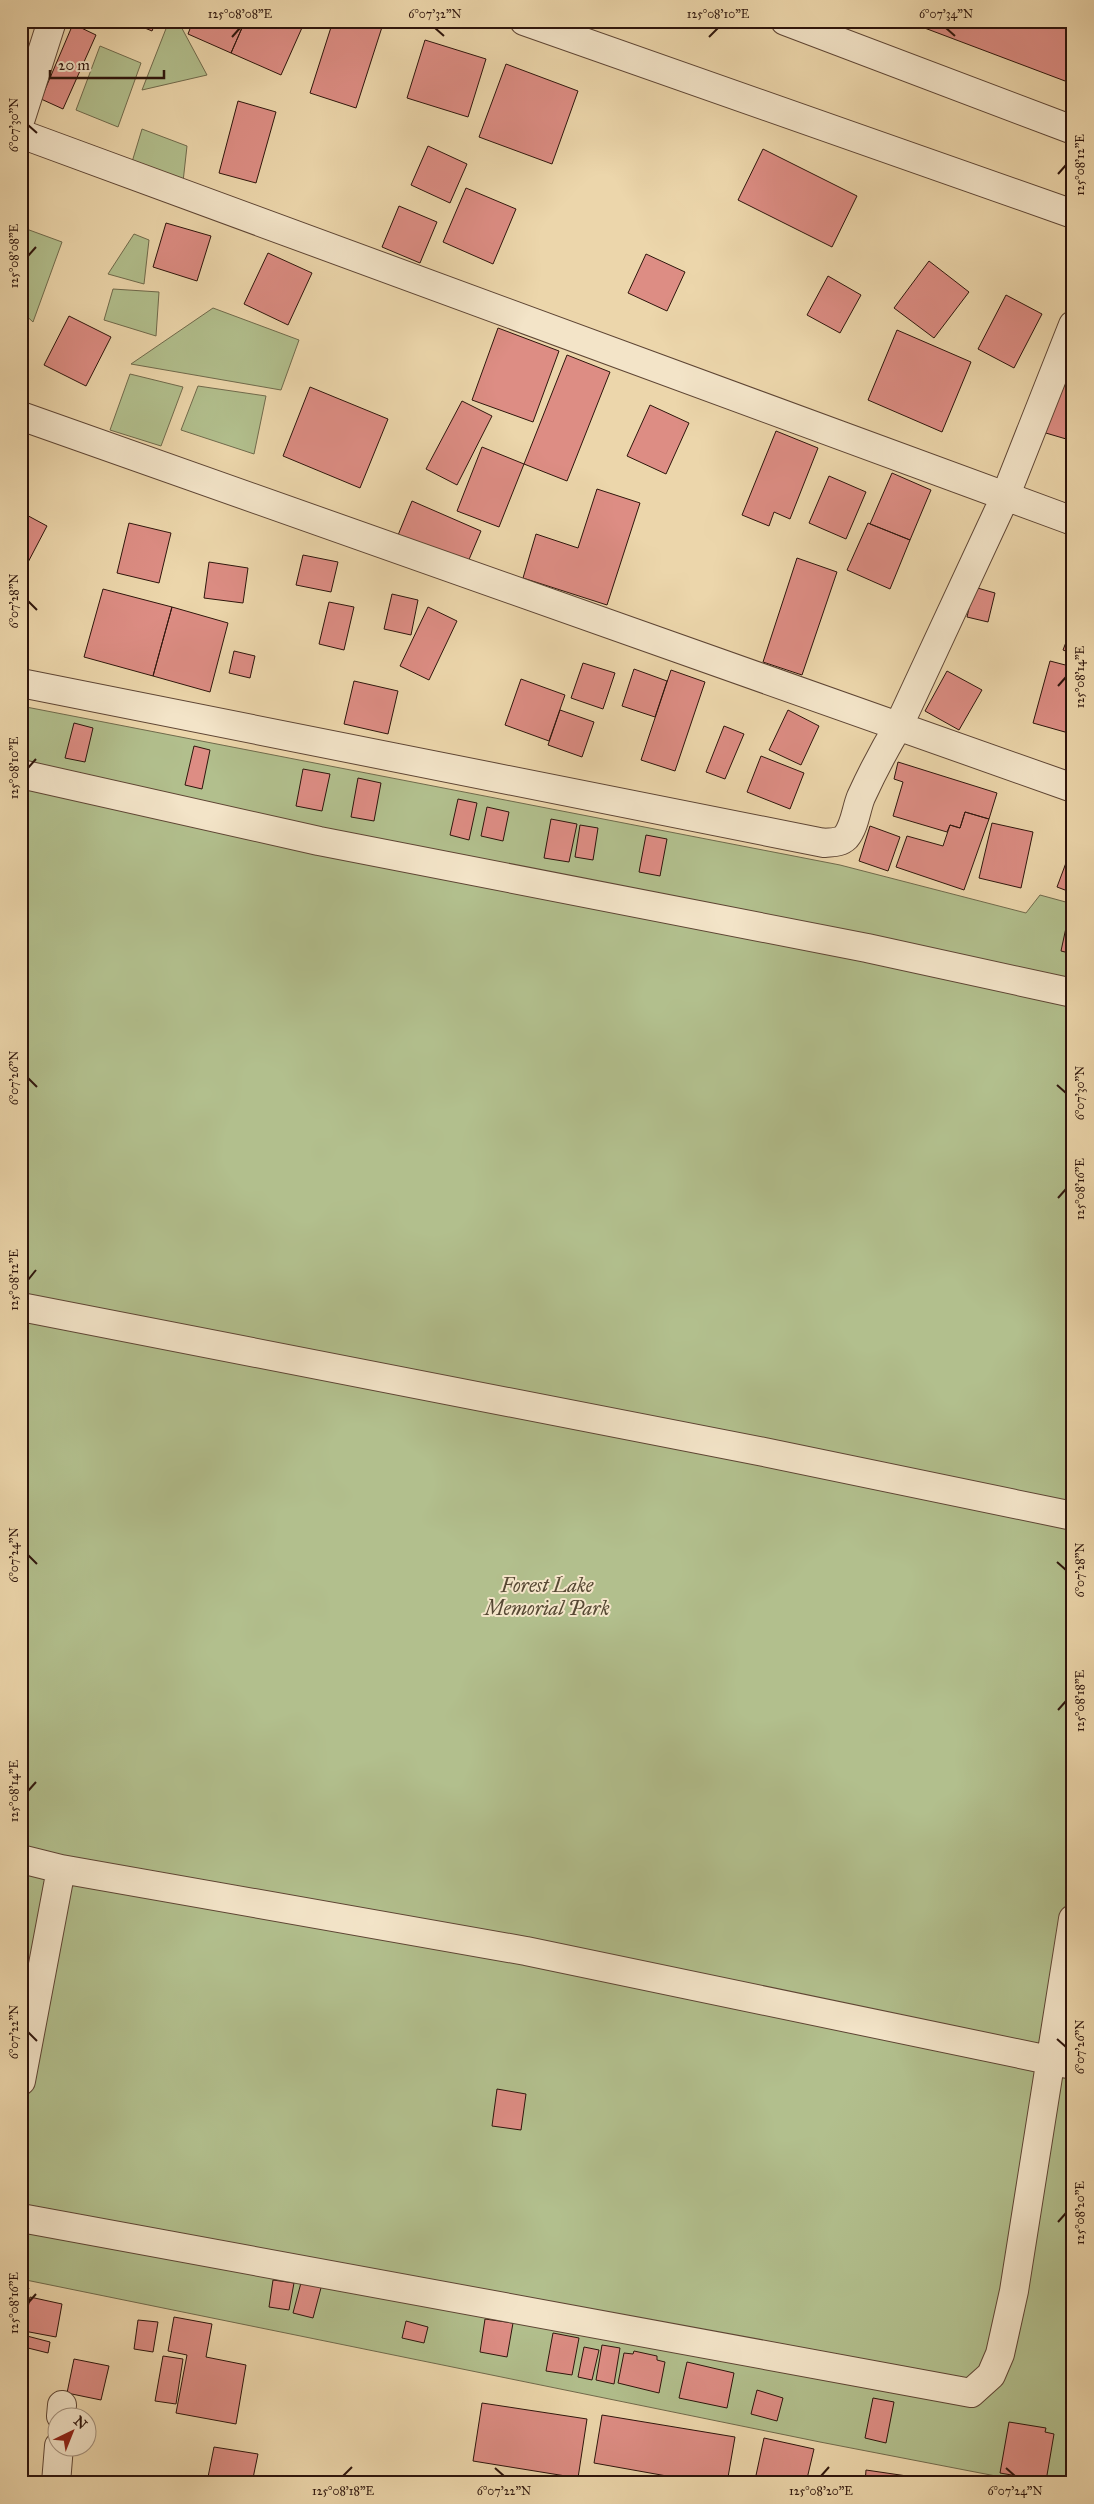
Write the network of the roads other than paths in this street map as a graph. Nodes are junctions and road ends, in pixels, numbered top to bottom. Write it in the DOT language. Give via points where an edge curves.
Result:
graph roads {
  1 [pos="52,21"];
  2 [pos="524,21"];
  3 [pos="785,21"];
  4 [pos="21,118"];
  5 [pos="1073,130"];
  6 [pos="21,134"];
  7 [pos="1073,214"];
  8 [pos="1073,325"];
  9 [pos="21,416"];
  10 [pos="1004,498"];
  11 [pos="1073,521"];
  12 [pos="21,683"];
  13 [pos="899,725"];
  14 [pos="21,774"];
  15 [pos="1073,788"];
  16 [pos="1073,993"];
  17 [pos="21,1307"];
  18 [pos="1073,1516"];
  19 [pos="21,1859"];
  20 [pos="61,1869"];
  21 [pos="1073,1919"];
  22 [pos="24,2049"];
  23 [pos="1062,2063"];
  24 [pos="21,2081"];
  25 [pos="21,2218"];
  26 [pos="58,2456"];
  27 [pos="56,2483"];
  1 -- 4 [label="street"];
  2 -- 7 [label="street"];
  3 -- 5 [label="street"];
  6 -- 10 [label="street"];
  8 -- 10 [label="street"];
  9 -- 13 [label="street"];
  10 -- 11 [label="street"];
  10 -- 13 [label="street"];
  12 -- 13 [label="street" via="824,843 838,842 846,837 860,798"];
  13 -- 15 [label="street"];
  14 -- 16 [label="street" via="319,841 867,948"];
  17 -- 18 [label="street" via="764,1452"];
  19 -- 20 [label="street"];
  20 -- 22 [label="street"];
  20 -- 23 [label="street" via="526,1951"];
  21 -- 23 [label="street"];
  22 -- 24 [label="street"];
  23 -- 25 [label="street" via="1000,2354 990,2376 971,2393"];
  26 -- 27 [label="street"];
}
